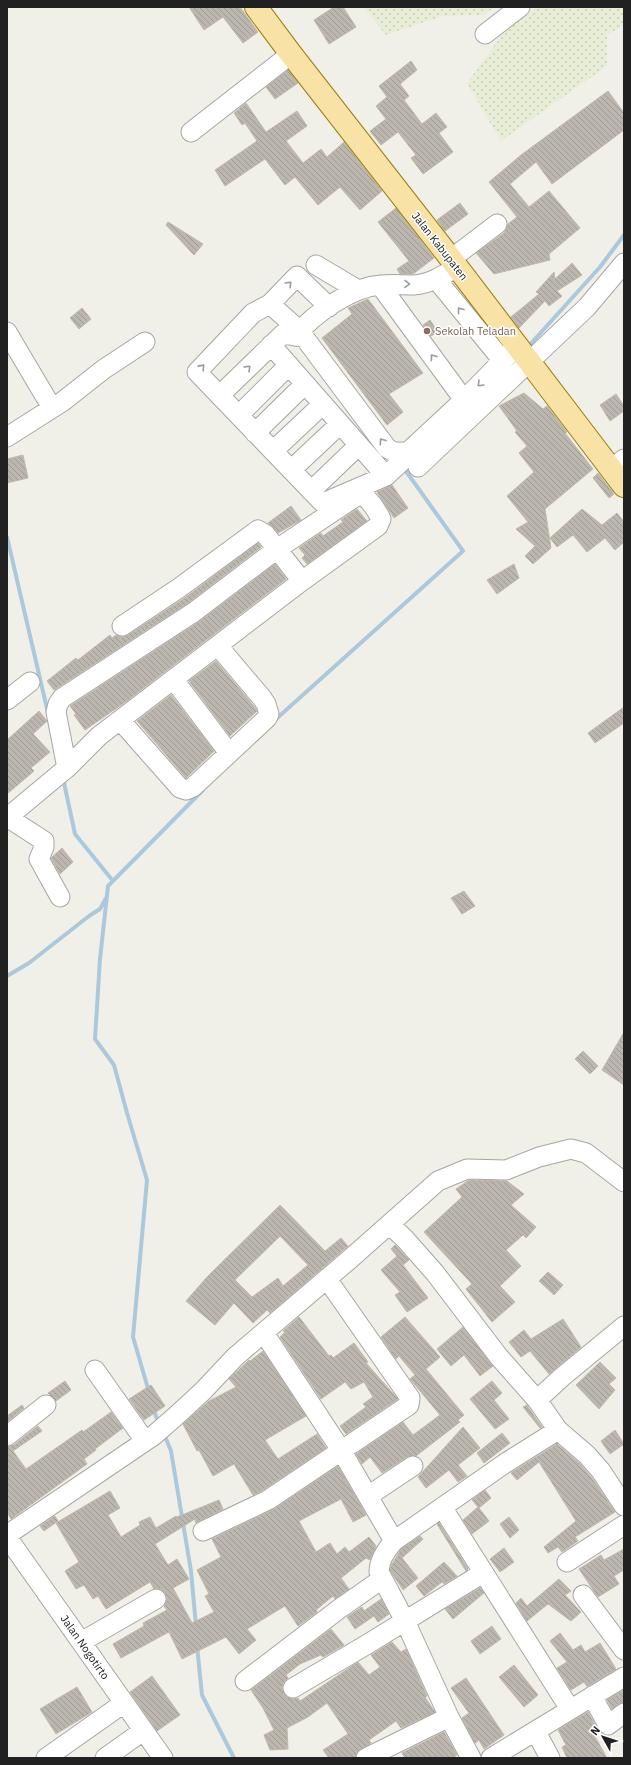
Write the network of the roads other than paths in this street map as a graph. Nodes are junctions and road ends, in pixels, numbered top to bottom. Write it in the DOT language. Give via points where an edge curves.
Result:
graph roads {
  1 [pos="256,7"];
  2 [pos="520,7"];
  3 [pos="485,34"];
  4 [pos="291,54"];
  5 [pos="191,132"];
  6 [pos="497,224"];
  7 [pos="454,263"];
  8 [pos="624,263"];
  9 [pos="316,265"];
  10 [pos="436,279"];
  11 [pos="380,285"];
  12 [pos="358,290"];
  13 [pos="270,304"];
  14 [pos="329,307"];
  15 [pos="7,332"];
  16 [pos="298,333"];
  17 [pos="145,342"];
  18 [pos="271,345"];
  19 [pos="519,355"];
  20 [pos="289,365"];
  21 [pos="305,384"];
  22 [pos="220,395"];
  23 [pos="464,400"];
  24 [pos="322,404"];
  25 [pos="52,408"];
  26 [pos="239,415"];
  27 [pos="340,424"];
  28 [pos="256,433"];
  29 [pos="7,437"];
  30 [pos="358,445"];
  31 [pos="273,451"];
  32 [pos="413,460"];
  33 [pos="618,464"];
  34 [pos="291,470"];
  35 [pos="386,476"];
  36 [pos="624,486"];
  37 [pos="311,491"];
  38 [pos="277,549"];
  39 [pos="302,581"];
  40 [pos="122,626"];
  41 [pos="218,646"];
  42 [pos="174,680"];
  43 [pos="30,682"];
  44 [pos="7,700"];
  45 [pos="120,720"];
  46 [pos="229,753"];
  47 [pos="60,774"];
  48 [pos="7,817"];
  49 [pos="60,897"];
  50 [pos="624,1182"];
  51 [pos="390,1224"];
  52 [pos="327,1279"];
  53 [pos="624,1326"];
  54 [pos="264,1333"];
  55 [pos="95,1370"];
  56 [pos="538,1400"];
  57 [pos="46,1405"];
  58 [pos="558,1430"];
  59 [pos="7,1436"];
  60 [pos="149,1438"];
  61 [pos="341,1450"];
  62 [pos="413,1466"];
  63 [pos="368,1496"];
  64 [pos="624,1506"];
  65 [pos="442,1507"];
  66 [pos="624,1525"];
  67 [pos="203,1531"];
  68 [pos="7,1536"];
  69 [pos="394,1541"];
  70 [pos="567,1562"];
  71 [pos="483,1573"];
  72 [pos="382,1579"];
  73 [pos="583,1595"];
  74 [pos="156,1599"];
  75 [pos="405,1621"];
  76 [pos="81,1642"];
  77 [pos="624,1650"];
  78 [pos="624,1677"];
  79 [pos="245,1681"];
  80 [pos="293,1688"];
  81 [pos="592,1696"];
  82 [pos="124,1703"];
  83 [pos="570,1709"];
  84 [pos="624,1713"];
  85 [pos="449,1717"];
  86 [pos="144,1731"];
  87 [pos="536,1732"];
  88 [pos="46,1758"];
  89 [pos="105,1758"];
  90 [pos="163,1758"];
  91 [pos="366,1758"];
  92 [pos="471,1758"];
  93 [pos="491,1758"];
  94 [pos="550,1758"];
  1 -- 4 [label="main road, Jalan Kabupaten"];
  2 -- 3 [label="street"];
  4 -- 5 [label="street"];
  4 -- 7 [label="main road, Jalan Kabupaten"];
  6 -- 7 [label="street"];
  7 -- 10 [label="street"];
  7 -- 19 [label="main road, Jalan Kabupaten"];
  8 -- 19 [label="street" via="587,307"];
  9 -- 12 [label="street"];
  11 -- 10 [label="street, one-way" via="415,285"];
  19 -- 10 [label="street, one-way"];
  11 -- 12 [label="street"];
  23 -- 11 [label="street, one-way"];
  12 -- 14 [label="street"];
  13 -- 14 [label="street, one-way" via="297,276"];
  13 -- 16 [label="street"];
  22 -- 13 [label="street, one-way" via="198,372 253,313"];
  14 -- 16 [label="street"];
  15 -- 25 [label="street"];
  16 -- 18 [label="street" via="283,334"];
  32 -- 16 [label="street, one-way" via="386,448 304,337"];
  17 -- 25 [label="street"];
  18 -- 20 [label="street"];
  22 -- 18 [label="street, one-way"];
  19 -- 23 [label="street, one-way"];
  19 -- 32 [label="street"];
  19 -- 33 [label="main road, Jalan Kabupaten"];
  20 -- 21 [label="street"];
  20 -- 26 [label="street"];
  21 -- 24 [label="street"];
  21 -- 28 [label="street"];
  22 -- 26 [label="street"];
  23 -- 32 [label="street"];
  24 -- 27 [label="street"];
  24 -- 31 [label="street"];
  25 -- 29 [label="street"];
  26 -- 28 [label="street"];
  27 -- 30 [label="street"];
  27 -- 34 [label="street"];
  28 -- 31 [label="street"];
  30 -- 35 [label="street"];
  30 -- 37 [label="street"];
  31 -- 34 [label="street"];
  32 -- 35 [label="street" via="402,461"];
  33 -- 36 [label="main road, Jalan Kabupaten"];
  34 -- 37 [label="street"];
  35 -- 37 [label="street" via="323,503"];
  38 -- 39 [label="street"];
  38 -- 39 [label="street" via="358,495 367,498 381,519 378,526"];
  38 -- 40 [label="street" via="265,534 258,530"];
  38 -- 47 [label="street" via="194,612 62,698 56,712"];
  39 -- 41 [label="street"];
  41 -- 42 [label="street"];
  41 -- 46 [label="street" via="262,698 269,714"];
  42 -- 45 [label="street"];
  42 -- 46 [label="street"];
  43 -- 44 [label="street"];
  45 -- 46 [label="street" via="180,788 186,790 193,787"];
  45 -- 47 [label="street" via="99,736"];
  47 -- 48 [label="street"];
  48 -- 49 [label="street" via="44,841 39,859"];
  50 -- 51 [label="street" via="586,1153 571,1149 539,1157 506,1170 467,1169 438,1181"];
  51 -- 52 [label="street"];
  51 -- 56 [label="street" via="435,1273 499,1357"];
  52 -- 54 [label="street"];
  52 -- 61 [label="street" via="410,1398 406,1408"];
  53 -- 56 [label="street"];
  54 -- 60 [label="street" via="235,1357 178,1416"];
  54 -- 61 [label="street"];
  55 -- 60 [label="street"];
  56 -- 58 [label="street"];
  57 -- 59 [label="street"];
  58 -- 64 [label="street" via="597,1466"];
  58 -- 65 [label="street"];
  60 -- 68 [label="street"];
  61 -- 63 [label="street"];
  61 -- 67 [label="street" via="268,1500"];
  62 -- 63 [label="street"];
  63 -- 69 [label="street"];
  65 -- 69 [label="street"];
  65 -- 71 [label="street"];
  66 -- 70 [label="street"];
  68 -- 76 [label="street, Jalan Nogotirto"];
  69 -- 72 [label="street" via="379,1565"];
  71 -- 75 [label="street"];
  71 -- 83 [label="street"];
  72 -- 75 [label="street"];
  72 -- 79 [label="street"];
  73 -- 77 [label="street"];
  74 -- 76 [label="street"];
  75 -- 80 [label="street"];
  75 -- 85 [label="street"];
  76 -- 82 [label="street, Jalan Nogotirto"];
  78 -- 81 [label="street"];
  81 -- 83 [label="street"];
  81 -- 84 [label="street" via="608,1725"];
  82 -- 86 [label="street, Jalan Nogotirto"];
  82 -- 88 [label="street"];
  83 -- 87 [label="street"];
  85 -- 91 [label="street"];
  85 -- 92 [label="street"];
  86 -- 89 [label="street"];
  86 -- 90 [label="street, Jalan Nogotirto"];
  87 -- 93 [label="street"];
  87 -- 94 [label="street"];
}
